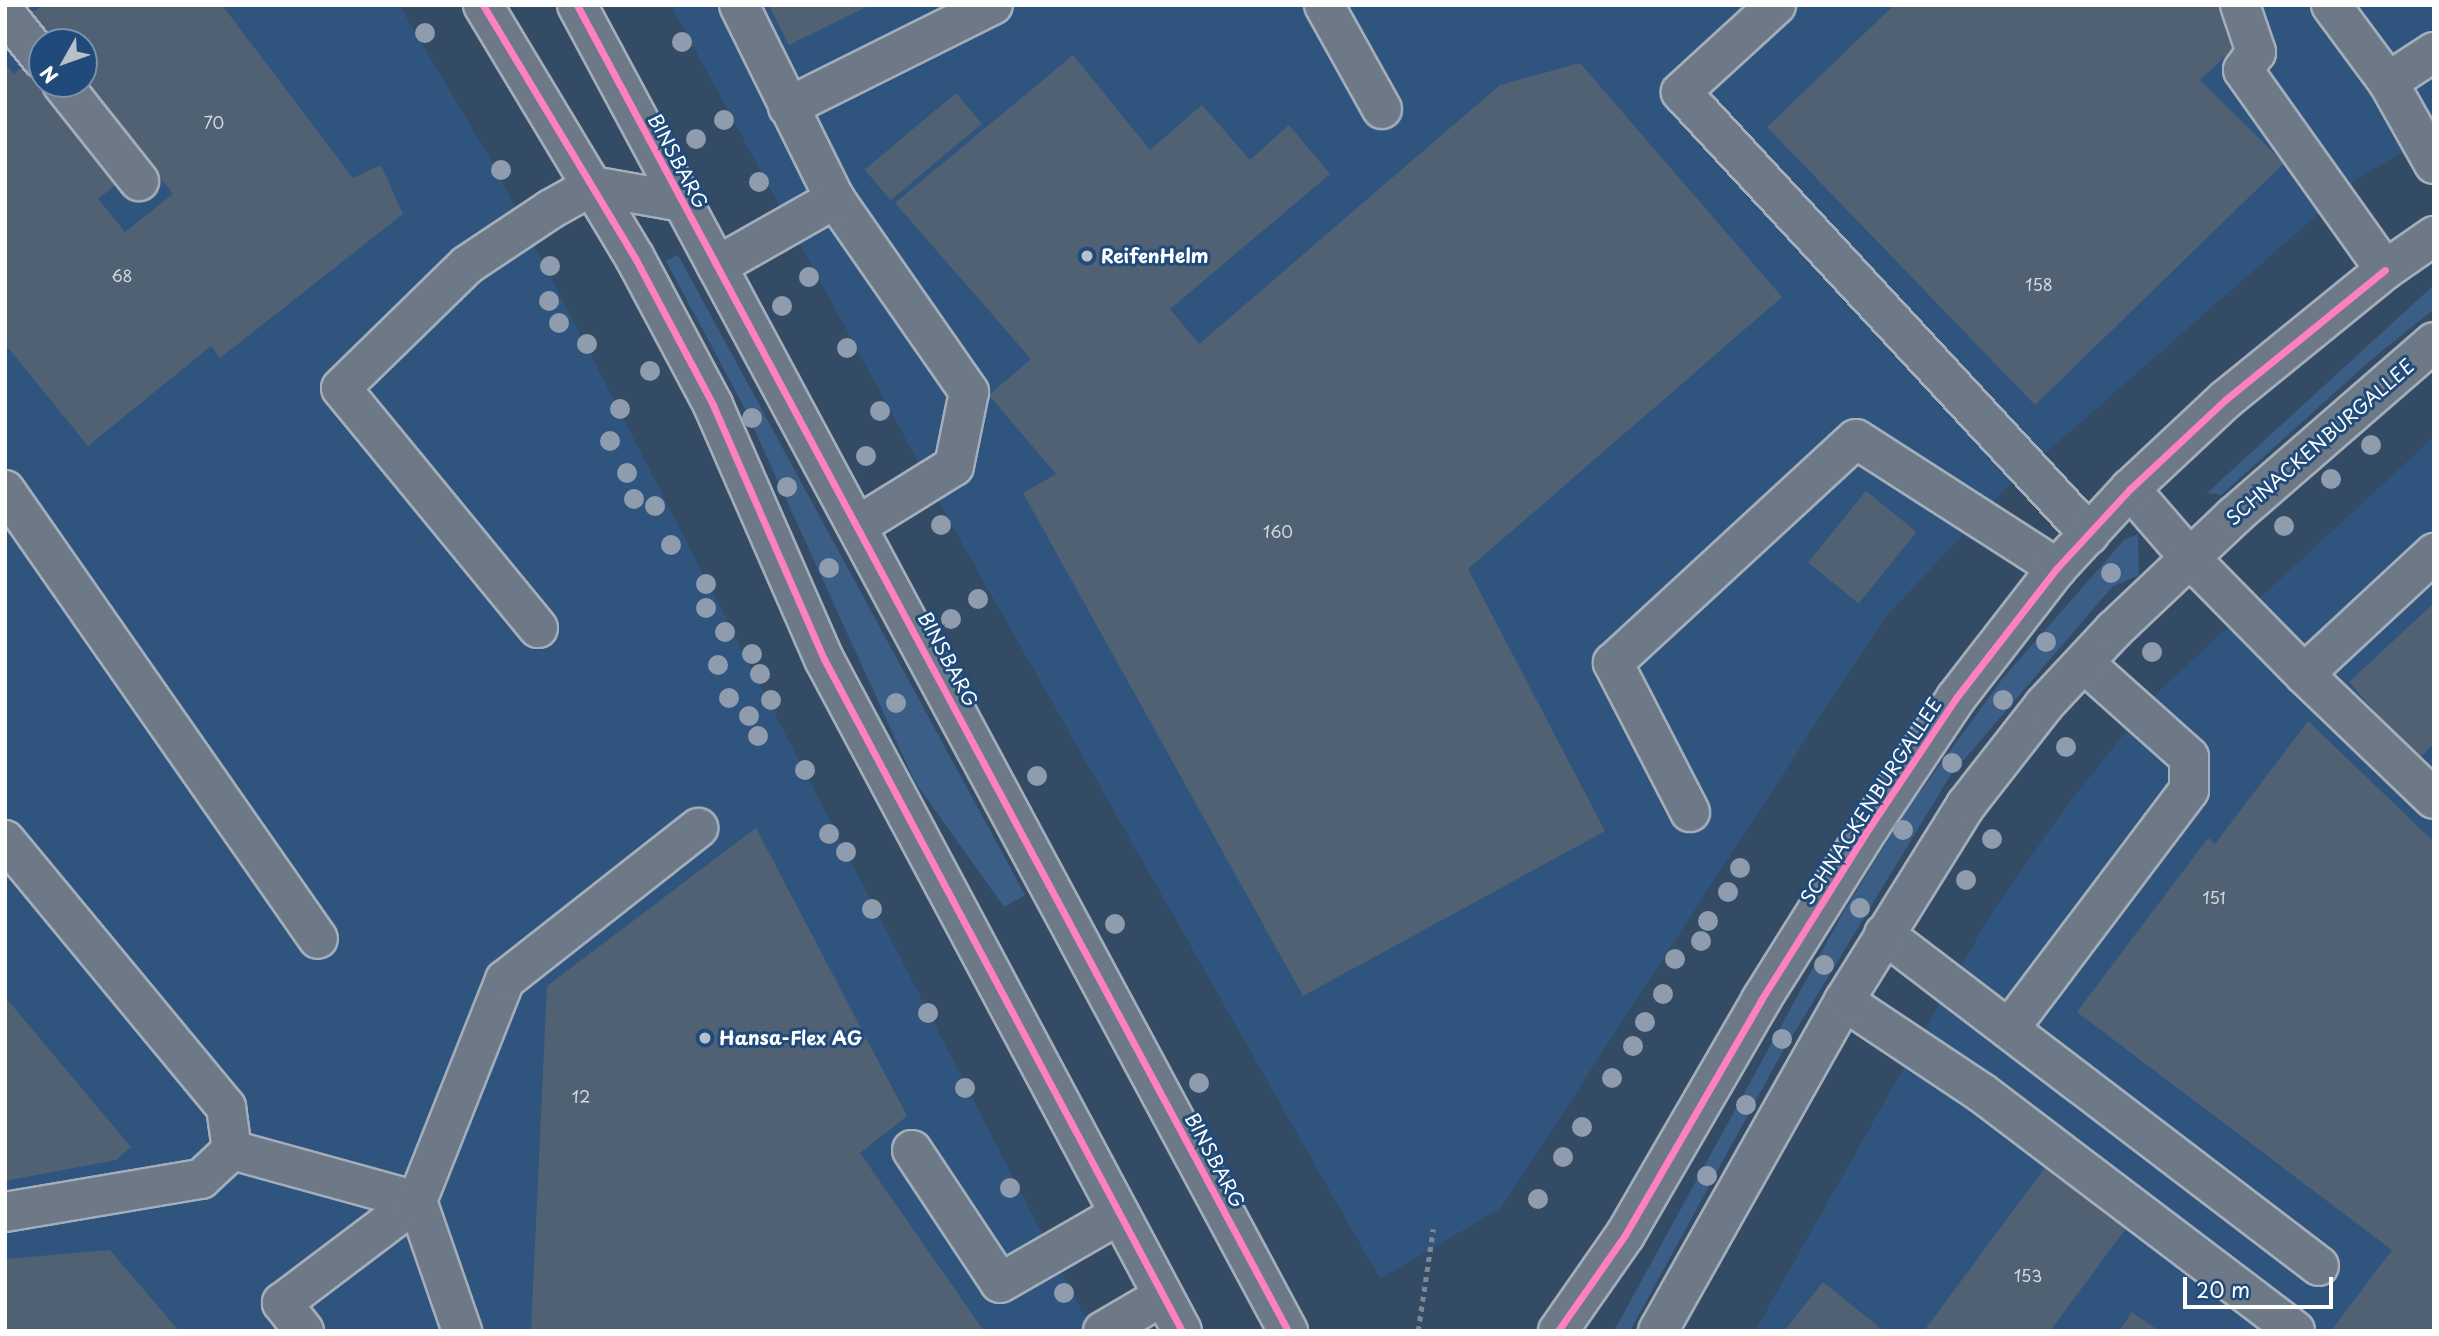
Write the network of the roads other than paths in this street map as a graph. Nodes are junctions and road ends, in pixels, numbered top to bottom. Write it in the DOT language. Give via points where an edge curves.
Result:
graph roads {
  1 [pos="483,5"];
  2 [pos="577,5"];
  3 [pos="739,5"];
  4 [pos="993,5"];
  5 [pos="1324,5"];
  6 [pos="1776,5"];
  7 [pos="2240,5"];
  8 [pos="2331,5"];
  9 [pos="5,13"];
  10 [pos="28,42"];
  11 [pos="2434,52"];
  12 [pos="2388,82"];
  13 [pos="73,98"];
  14 [pos="788,107"];
  15 [pos="1382,109"];
  16 [pos="2434,164"];
  17 [pos="139,181"];
  18 [pos="592,186"];
  19 [pos="835,199"];
  20 [pos="683,202"];
  21 [pos="2434,236"];
  22 [pos="717,266"];
  23 [pos="2385,270"];
  24 [pos="2434,342"];
  25 [pos="5,489"];
  26 [pos="2130,489"];
  27 [pos="859,525"];
  28 [pos="2089,534"];
  29 [pos="2434,553"];
  30 [pos="2189,556"];
  31 [pos="2057,568"];
  32 [pos="538,628"];
  33 [pos="2084,663"];
  34 [pos="2304,674"];
  35 [pos="2434,799"];
  36 [pos="1690,812"];
  37 [pos="698,828"];
  38 [pos="5,841"];
  39 [pos="1884,934"];
  40 [pos="318,939"];
  41 [pos="1844,1001"];
  42 [pos="2009,1029"];
  43 [pos="232,1150"];
  44 [pos="912,1150"];
  45 [pos="417,1201"];
  46 [pos="5,1212"];
  47 [pos="1120,1214"];
  48 [pos="2319,1266"];
  49 [pos="1163,1296"];
  50 [pos="304,1331"];
  51 [pos="461,1331"];
  52 [pos="1103,1331"];
  53 [pos="1182,1331"];
  54 [pos="1288,1331"];
  55 [pos="1558,1331"];
  56 [pos="1658,1331"];
  57 [pos="2295,1331"];
  1 -- 18 [label="main road"];
  2 -- 20 [label="main road, BINSBARG"];
  3 -- 14 [label="main road"];
  4 -- 14 [label="main road"];
  5 -- 15 [label="main road"];
  6 -- 28 [label="main road" via="1681,92"];
  7 -- 23 [label="main road" via="2256,52 2243,70"];
  8 -- 12 [label="main road"];
  9 -- 10 [label="main road"];
  11 -- 12 [label="main road"];
  12 -- 16 [label="main road"];
  13 -- 17 [label="main road"];
  14 -- 19 [label="main road"];
  18 -- 20 [label="main road"];
  18 -- 32 [label="main road" via="467,265 341,388"];
  18 -- 47 [label="main road" via="713,405 824,659"];
  19 -- 22 [label="main road"];
  19 -- 27 [label="main road" via="969,392 954,466"];
  20 -- 22 [label="main road, BINSBARG"];
  21 -- 23 [label="main road, SCHNACKENBURGALLEE"];
  22 -- 27 [label="main road, BINSBARG"];
  23 -- 26 [label="main road, SCHNACKENBURGALLEE" via="2225,400"];
  24 -- 30 [label="main road, SCHNACKENBURGALLEE"];
  25 -- 40 [label="main road"];
  26 -- 28 [label="main road, SCHNACKENBURGALLEE"];
  26 -- 30 [label="main road"];
  27 -- 54 [label="main road, BINSBARG"];
  28 -- 31 [label="main road, SCHNACKENBURGALLEE"];
  29 -- 34 [label="main road"];
  30 -- 33 [label="main road, SCHNACKENBURGALLEE"];
  30 -- 34 [label="main road"];
  31 -- 36 [label="main road" via="1856,439 1613,663"];
  31 -- 55 [label="main road, SCHNACKENBURGALLEE" via="1956,698 1876,817 1761,1000 1625,1235"];
  33 -- 39 [label="main road, SCHNACKENBURGALLEE" via="1966,805"];
  33 -- 42 [label="main road" via="2189,757 2189,790"];
  34 -- 35 [label="main road"];
  37 -- 45 [label="main road" via="505,980"];
  38 -- 43 [label="main road" via="226,1107"];
  39 -- 41 [label="main road, SCHNACKENBURGALLEE"];
  39 -- 42 [label="main road"];
  41 -- 56 [label="main road, SCHNACKENBURGALLEE"];
  41 -- 57 [label="main road" via="1982,1093"];
  42 -- 48 [label="main road"];
  43 -- 45 [label="main road"];
  43 -- 46 [label="main road" via="201,1180"];
  44 -- 47 [label="main road" via="1000,1283"];
  45 -- 50 [label="main road" via="282,1303"];
  45 -- 51 [label="main road"];
  47 -- 49 [label="main road"];
  49 -- 52 [label="main road"];
  49 -- 53 [label="main road"];
}
